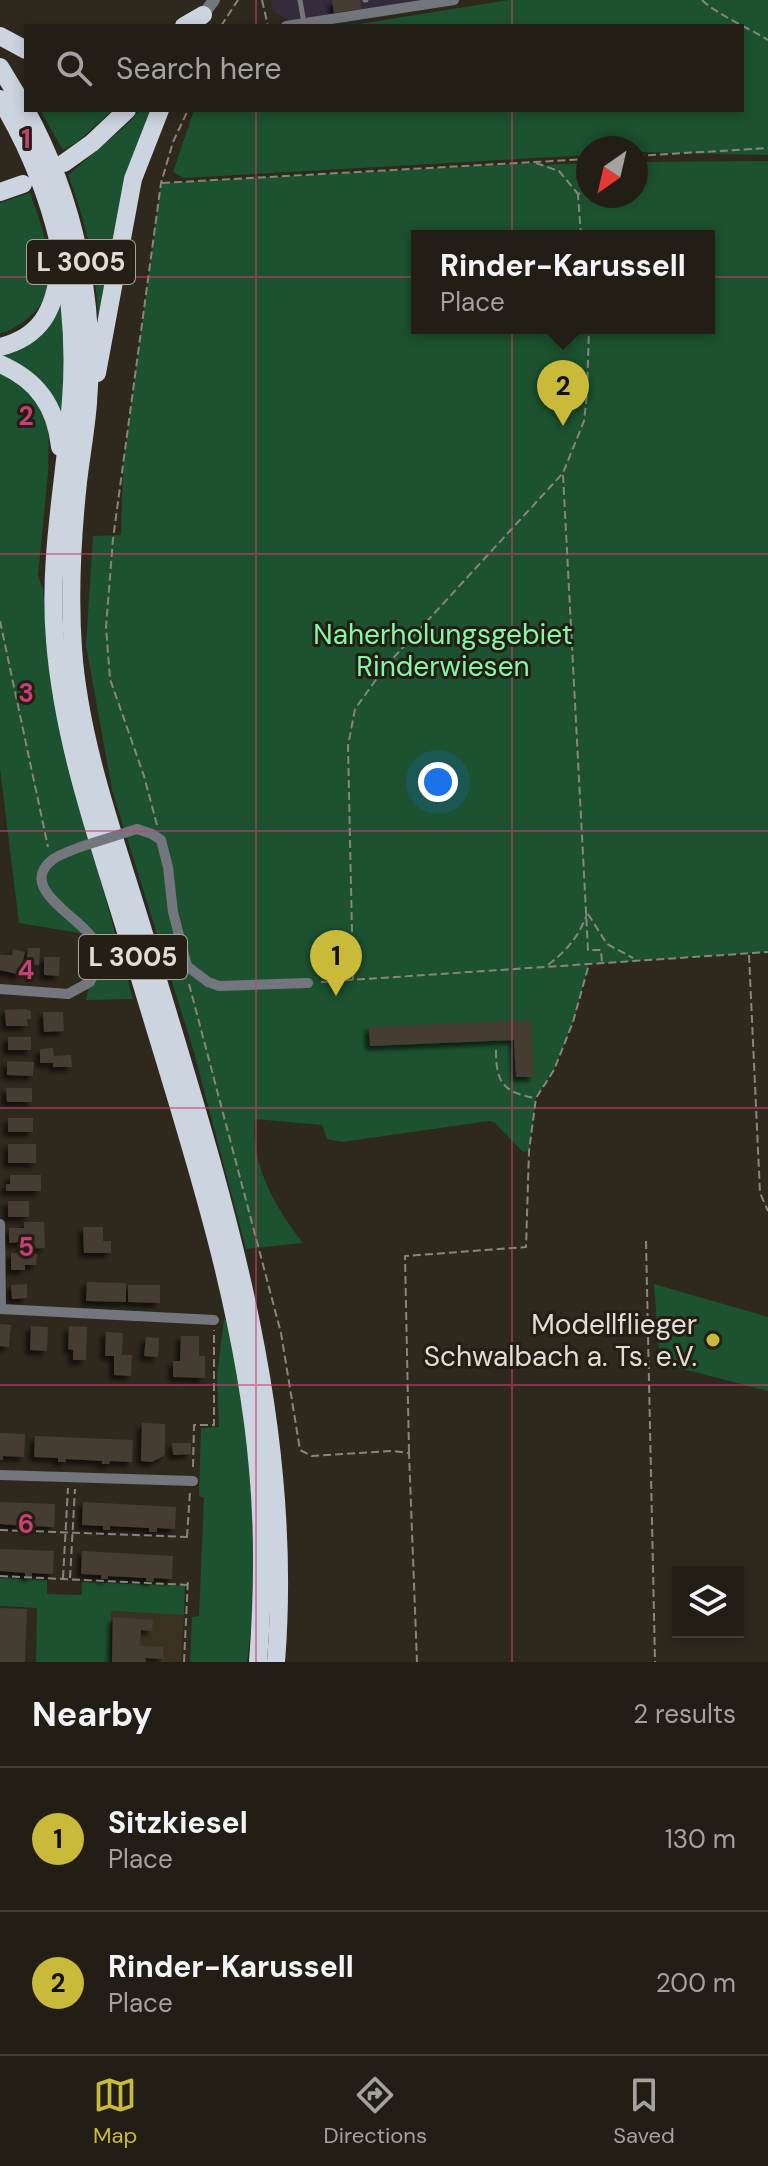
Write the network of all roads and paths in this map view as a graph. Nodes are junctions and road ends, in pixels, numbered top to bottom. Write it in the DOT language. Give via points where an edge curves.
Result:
graph roads {
  1 [pos="214,0"];
  2 [pos="238,0"];
  3 [pos="262,0"];
  4 [pos="300,0"];
  5 [pos="454,0"];
  6 [pos="702,0"];
  7 [pos="198,22"];
  8 [pos="222,24"];
  9 [pos="268,24"];
  10 [pos="305,24"];
  11 [pos="742,24"];
  12 [pos="744,25"];
  13 [pos="0,36"];
  14 [pos="768,40"];
  15 [pos="24,49"];
  16 [pos="0,67"];
  17 [pos="0,99"];
  18 [pos="24,107"];
  19 [pos="27,112"];
  20 [pos="125,112"];
  21 [pos="159,112"];
  22 [pos="187,112"];
  23 [pos="768,148"];
  24 [pos="648,155"];
  25 [pos="576,160"];
  26 [pos="64,163"];
  27 [pos="535,163"];
  28 [pos="161,183"];
  29 [pos="23,184"];
  30 [pos="0,192"];
  31 [pos="576,192"];
  32 [pos="579,208"];
  33 [pos="581,230"];
  34 [pos="61,249"];
  35 [pos="589,334"];
  36 [pos="0,347"];
  37 [pos="0,364"];
  38 [pos="86,423"];
  39 [pos="62,470"];
  40 [pos="563,473"];
  41 [pos="0,621"];
  42 [pos="154,813"];
  43 [pos="53,859"];
  44 [pos="587,913"];
  45 [pos="768,952"];
  46 [pos="749,954"];
  47 [pos="637,960"];
  48 [pos="602,963"];
  49 [pos="589,964"];
  50 [pos="547,965"];
  51 [pos="187,966"];
  52 [pos="353,980"];
  53 [pos="308,983"];
  54 [pos="0,989"];
  55 [pos="496,1050"];
  56 [pos="536,1098"];
  57 [pos="768,1211"];
  58 [pos="0,1224"];
  59 [pos="646,1241"];
  60 [pos="0,1309"];
  61 [pos="214,1320"];
  62 [pos="409,1453"];
  63 [pos="0,1475"];
  64 [pos="192,1486"];
  65 [pos="68,1487"];
  66 [pos="76,1487"];
  67 [pos="0,1530"];
  68 [pos="73,1532"];
  69 [pos="65,1533"];
  70 [pos="0,1576"];
  71 [pos="188,1579"];
  72 [pos="63,1580"];
  73 [pos="70,1580"];
  74 [pos="189,1585"];
  75 [pos="184,1662"];
  76 [pos="258,1662"];
  77 [pos="276,1662"];
  78 [pos="417,1662"];
  79 [pos="655,1662"];
  1 -- 7 [label="street"];
  2 -- 8 [label="path"];
  3 -- 9 [label="path"];
  4 -- 10 [label="lane"];
  5 -- 10 [label="street"];
  6 -- 11 [label="path"];
  12 -- 14 [label="path"];
  13 -- 15 [label="highway"];
  16 -- 18 [label="highway, L 3005"];
  17 -- 34 [label="highway, L 3005" via="42,185"];
  19 -- 38 [label="highway, L 3005" via="57,178 77,243 88,321"];
  20 -- 26 [label="highway"];
  21 -- 38 [label="highway" via="133,179"];
  22 -- 28 [label="path"];
  23 -- 24 [label="path"];
  25 -- 27 [label="path"];
  27 -- 28 [label="path"];
  27 -- 31 [label="path" via="559,171"];
  28 -- 42 [label="path" via="106,627 110,679"];
  29 -- 30 [label="highway"];
  32 -- 33 [label="path"];
  34 -- 36 [label="highway" via="50,311 26,336"];
  34 -- 39 [label="highway, L 3005" via="72,343"];
  35 -- 40 [label="path" via="584,421"];
  37 -- 39 [label="highway" via="23,376 48,401 59,432"];
  38 -- 77 [label="highway, L 3005" via="70,585 78,687 257,1344 278,1498"];
  39 -- 76 [label="highway, L 3005" via="53,581 61,691 75,761 190,1149 240,1348 261,1500"];
  40 -- 44 [label="path"];
  40 -- 52 [label="path" via="385,667 355,709 348,746"];
  41 -- 43 [label="path"];
  43 -- 51 [label="street, bridge" via="137,829 161,840"];
  43 -- 54 [label="street" via="43,871 43,888 89,932 98,961 90,982 68,994"];
  44 -- 47 [label="path" via="607,944"];
  44 -- 48 [label="path" via="588,950 601,950"];
  44 -- 50 [label="path" via="567,950"];
  45 -- 46 [label="path"];
  46 -- 47 [label="path"];
  46 -- 57 [label="path" via="760,1193"];
  47 -- 48 [label="path"];
  48 -- 49 [label="path"];
  49 -- 50 [label="path"];
  49 -- 56 [label="path" via="573,1022"];
  50 -- 52 [label="path"];
  51 -- 53 [label="street" via="219,986"];
  51 -- 62 [label="path" via="281,1333 300,1450 312,1456"];
  52 -- 53 [label="path"];
  55 -- 56 [label="path" via="501,1081 513,1094"];
  56 -- 62 [label="path" via="526,1247 405,1256"];
  58 -- 60 [label="street"];
  59 -- 79 [label="path"];
  60 -- 61 [label="street"];
  61 -- 64 [label="path" via="214,1425 194,1425"];
  62 -- 78 [label="path"];
  63 -- 64 [label="street"];
  64 -- 68 [label="path" via="189,1537"];
  65 -- 69 [label="path"];
  66 -- 68 [label="path"];
  67 -- 69 [label="path"];
  68 -- 69 [label="path"];
  68 -- 73 [label="path"];
  69 -- 72 [label="path"];
  70 -- 72 [label="path"];
  71 -- 74 [label="path"];
  72 -- 73 [label="path"];
  73 -- 74 [label="path"];
  74 -- 75 [label="path"];
}
